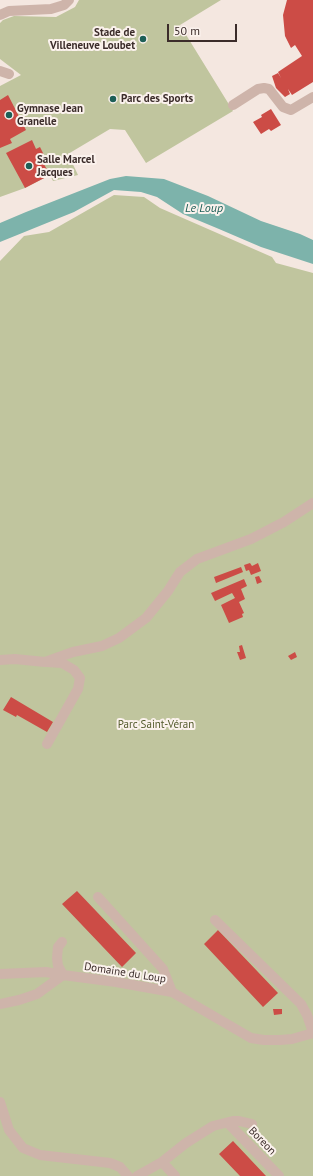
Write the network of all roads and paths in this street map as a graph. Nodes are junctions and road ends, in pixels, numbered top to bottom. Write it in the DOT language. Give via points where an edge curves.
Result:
graph roads {
  1 [pos="69,0"];
  2 [pos="0,15"];
  3 [pos="313,97"];
  4 [pos="233,105"];
  5 [pos="313,503"];
  6 [pos="0,660"];
  7 [pos="45,662"];
  8 [pos="47,744"];
  9 [pos="98,897"];
  10 [pos="215,920"];
  11 [pos="62,942"];
  12 [pos="0,974"];
  13 [pos="63,975"];
  14 [pos="172,992"];
  15 [pos="0,1004"];
  16 [pos="313,1033"];
  17 [pos="0,1102"];
  18 [pos="0,1123"];
  19 [pos="228,1123"];
  20 [pos="252,1124"];
  21 [pos="16,1140"];
  22 [pos="162,1162"];
  23 [pos="128,1176"];
  24 [pos="137,1176"];
  25 [pos="175,1176"];
  26 [pos="279,1176"];
  1 -- 2 [label="street" via="51,10 9,11"];
  3 -- 4 [label="street" via="291,110 283,107 268,89 264,88 258,89"];
  5 -- 7 [label="street" via="251,539 197,559 180,572 146,618 118,638 102,646 73,652"];
  6 -- 7 [label="street"];
  7 -- 8 [label="street" via="62,663 74,670 80,678 78,689"];
  9 -- 14 [label="street" via="163,969"];
  10 -- 16 [label="street" via="301,1004"];
  11 -- 13 [label="street" via="58,948 57,958"];
  12 -- 13 [label="street, Domaine du Loup" via="46,972"];
  13 -- 14 [label="street, Domaine du Loup"];
  13 -- 15 [label="street" via="37,994"];
  14 -- 16 [label="street, Domaine du Loup" via="251,1038 280,1040"];
  17 -- 21 [label="street" via="9,1130"];
  18 -- 21 [label="street"];
  19 -- 20 [label="street" via="240,1121"];
  19 -- 22 [label="street" via="213,1126"];
  19 -- 26 [label="street, Boreon"];
  21 -- 23 [label="street" via="23,1148 40,1155 110,1163"];
  22 -- 24 [label="street"];
  22 -- 25 [label="street"];
}
